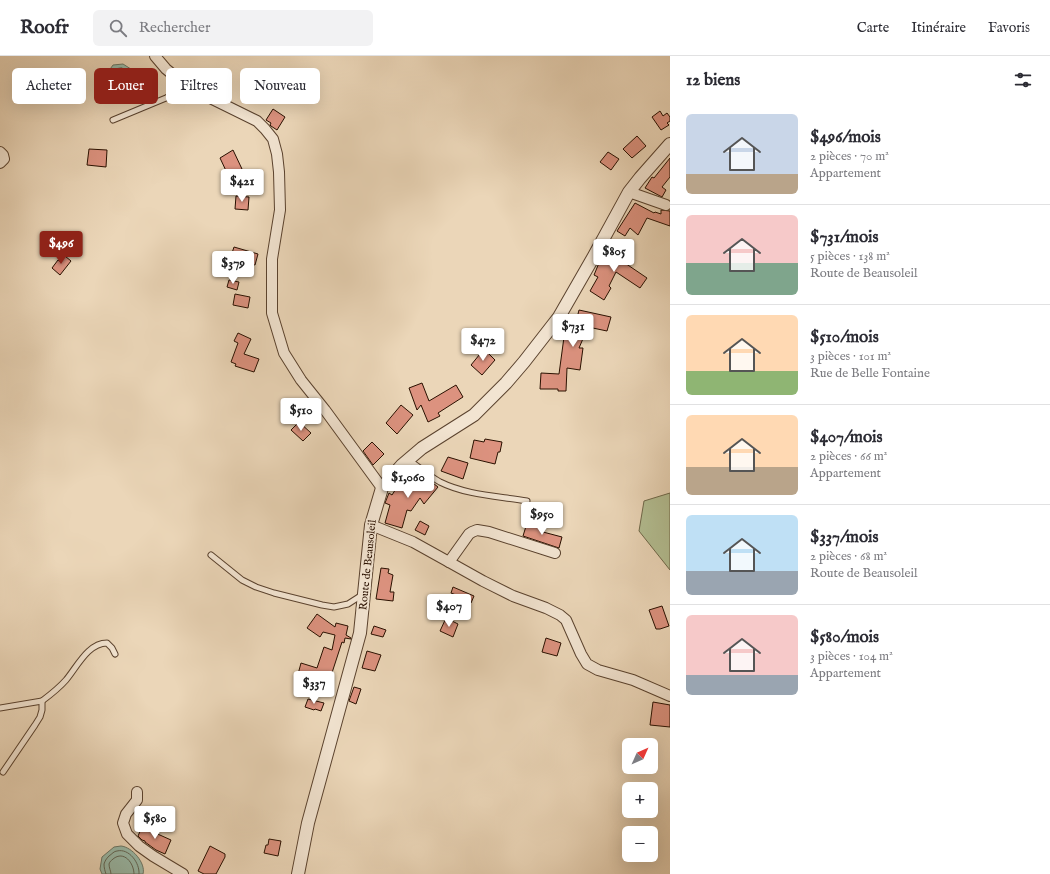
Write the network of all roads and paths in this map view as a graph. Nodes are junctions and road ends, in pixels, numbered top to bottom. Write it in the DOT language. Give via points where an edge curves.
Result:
graph roads {
  1 [pos="155,56"];
  2 [pos="166,69"];
  3 [pos="166,98"];
  4 [pos="222,104"];
  5 [pos="113,120"];
  6 [pos="670,144"];
  7 [pos="0,152"];
  8 [pos="0,163"];
  9 [pos="629,192"];
  10 [pos="666,205"];
  11 [pos="409,459"];
  12 [pos="382,488"];
  13 [pos="527,501"];
  14 [pos="371,525"];
  15 [pos="555,554"];
  16 [pos="211,555"];
  17 [pos="448,562"];
  18 [pos="365,593"];
  19 [pos="114,654"];
  20 [pos="670,696"];
  21 [pos="42,700"];
  22 [pos="0,708"];
  23 [pos="3,772"];
  24 [pos="136,792"];
  25 [pos="182,874"];
  26 [pos="298,874"];
  1 -- 2 [label="street"];
  3 -- 5 [label="lane"];
  4 -- 12 [label="street" via="257,121 266,129 273,139 277,154 280,210 272,259 272,313 284,353 301,380"];
  6 -- 9 [label="street, Route de Beausoleil"];
  7 -- 8 [label="street" via="4,159"];
  9 -- 10 [label="street"];
  9 -- 11 [label="street, Route de Beausoleil" via="559,317 524,362 474,414"];
  11 -- 12 [label="street, Route de Beausoleil"];
  11 -- 13 [label="lane" via="450,487"];
  12 -- 14 [label="street, Route de Beausoleil"];
  14 -- 17 [label="street" via="414,542"];
  14 -- 18 [label="street, Route de Beausoleil"];
  15 -- 17 [label="street" via="478,530 469,534"];
  16 -- 18 [label="lane" via="242,580 256,587 322,605 334,607 348,604"];
  17 -- 20 [label="street" via="513,596 560,615 566,620 587,664"];
  18 -- 26 [label="street, Route de Beausoleil" via="360,633 308,823"];
  19 -- 21 [label="lane" via="107,643 94,647 65,681"];
  21 -- 22 [label="lane"];
  21 -- 23 [label="lane" via="42,710 37,721"];
  24 -- 25 [label="street" via="137,800 126,814 123,823 127,834 139,846"];
}
